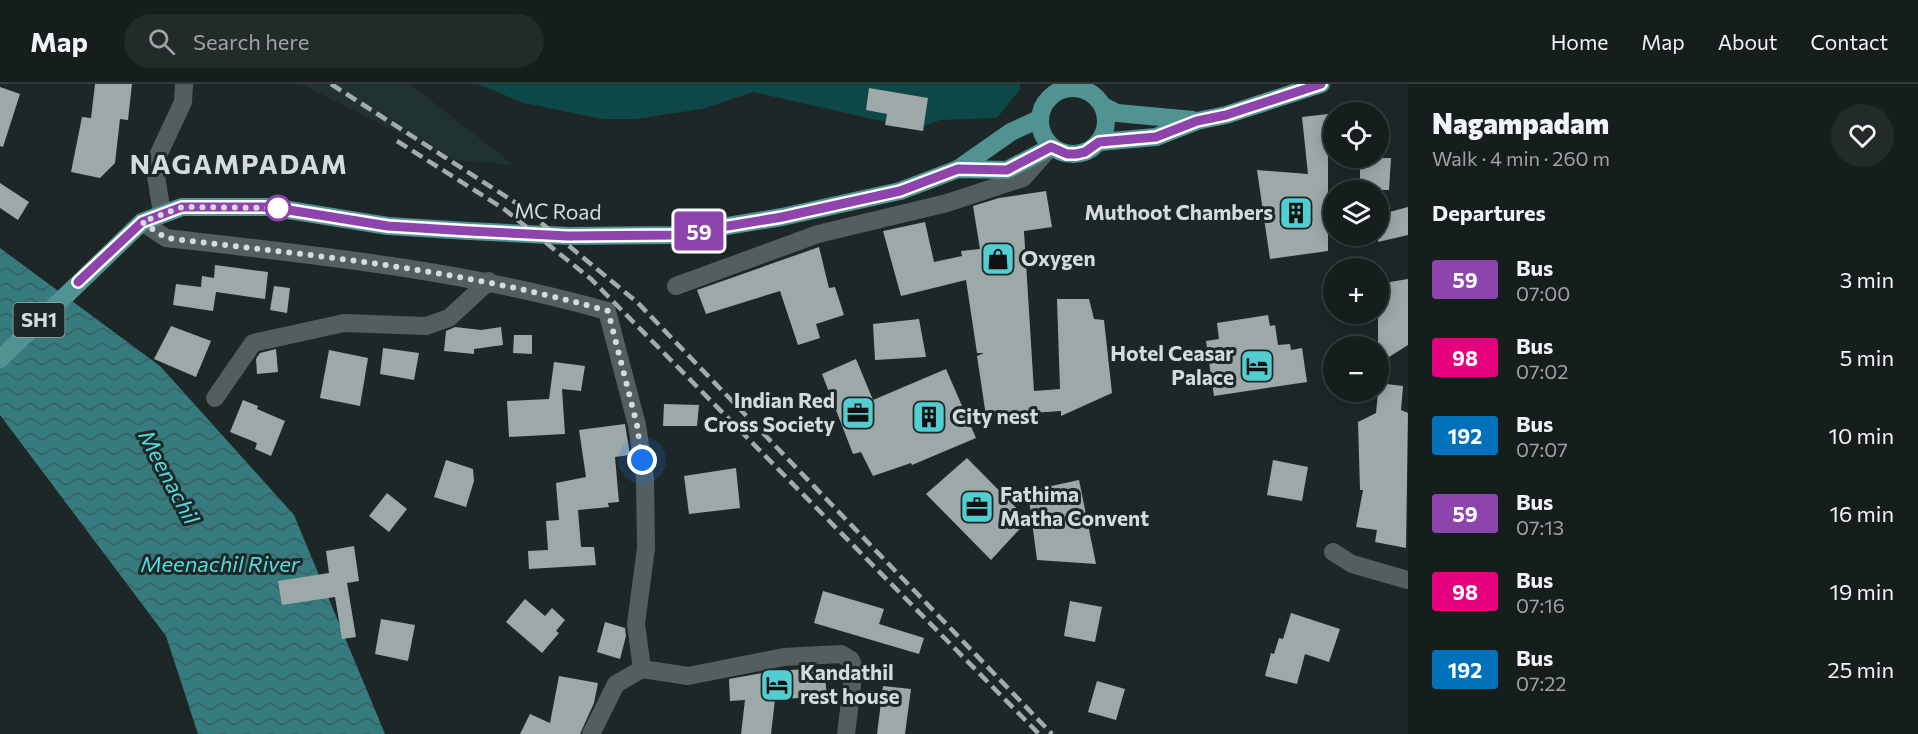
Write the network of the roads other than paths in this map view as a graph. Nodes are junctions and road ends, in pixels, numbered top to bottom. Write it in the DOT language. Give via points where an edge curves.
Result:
graph roads {
  1 [pos="185,84"];
  2 [pos="1321,84"];
  3 [pos="1049,90"];
  4 [pos="1096,95"];
  5 [pos="1039,119"];
  6 [pos="1197,121"];
  7 [pos="1099,142"];
  8 [pos="1051,147"];
  9 [pos="958,169"];
  10 [pos="162,213"];
  11 [pos="142,222"];
  12 [pos="489,281"];
  13 [pos="676,286"];
  14 [pos="0,358"];
  15 [pos="214,398"];
  16 [pos="1333,552"];
  17 [pos="1408,580"];
  18 [pos="642,669"];
  19 [pos="591,734"];
  20 [pos="846,734"];
  1 -- 10 [label="street" via="183,102 154,164"];
  2 -- 6 [label="main road"];
  3 -- 4 [label="main road" via="1071,87"];
  3 -- 5 [label="main road"];
  4 -- 6 [label="main road" via="1117,113"];
  4 -- 7 [label="main road" via="1106,125"];
  5 -- 8 [label="main road" via="1044,139"];
  5 -- 9 [label="main road" via="1011,132"];
  6 -- 7 [label="main road" via="1156,137"];
  7 -- 8 [label="main road" via="1076,154"];
  8 -- 9 [label="main road, MC Road / SH1" via="1007,170"];
  8 -- 13 [label="street" via="1023,178 947,203 818,234"];
  9 -- 10 [label="main road, MC Road / SH1" via="900,191 674,235 568,236 388,226 270,207 182,207"];
  10 -- 11 [label="main road, MC Road / SH1"];
  11 -- 12 [label="street" via="166,238 390,264"];
  11 -- 14 [label="main road, MC Road / SH1"];
  12 -- 15 [label="street" via="449,318 426,326 344,323 253,343"];
  12 -- 18 [label="street" via="608,311 637,425 645,478 646,548 636,624"];
  16 -- 17 [label="street" via="1352,564"];
  18 -- 19 [label="street" via="616,684"];
  18 -- 20 [label="street" via="688,676 784,657 841,654 854,669"];
}
